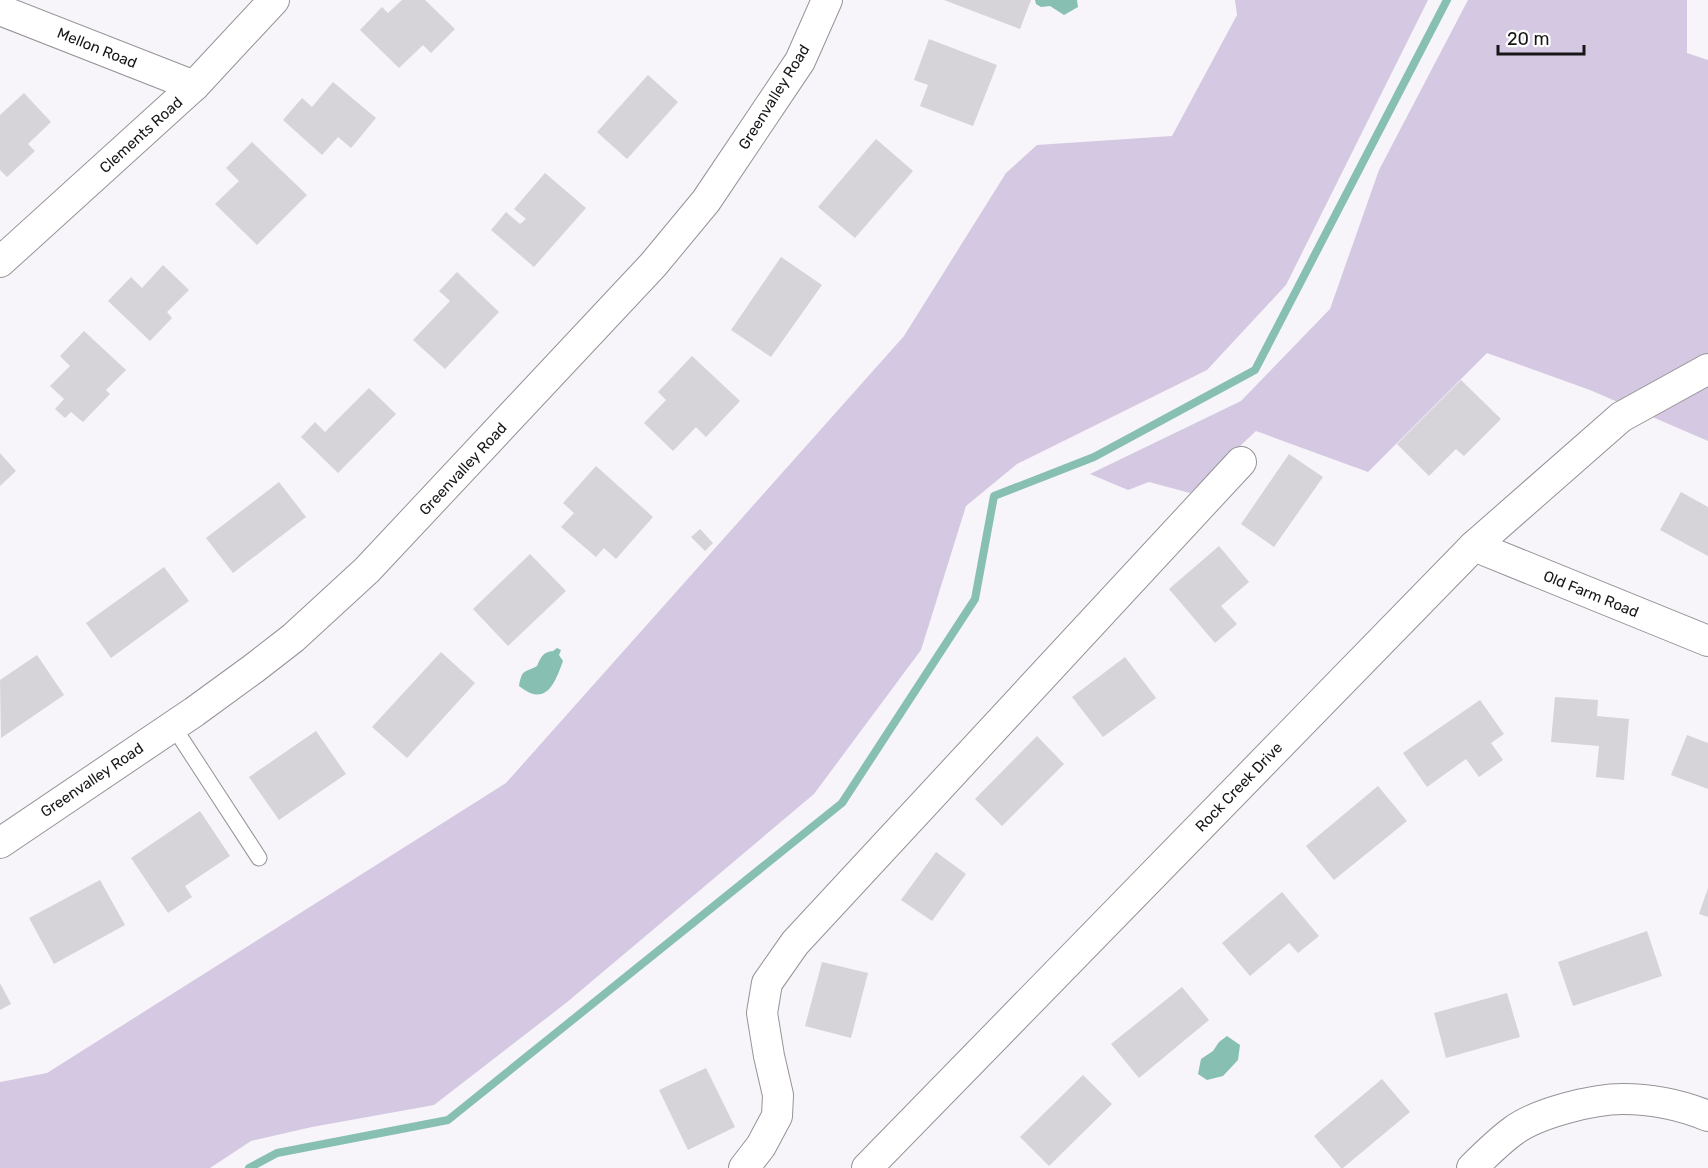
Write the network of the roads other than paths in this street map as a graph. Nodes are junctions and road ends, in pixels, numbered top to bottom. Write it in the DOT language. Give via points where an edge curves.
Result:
graph roads {
  1 [pos="274,0"];
  2 [pos="827,0"];
  3 [pos="0,10"];
  4 [pos="194,86"];
  5 [pos="0,262"];
  6 [pos="1708,369"];
  7 [pos="1241,462"];
  8 [pos="1474,546"];
  9 [pos="1708,641"];
  10 [pos="173,726"];
  11 [pos="0,843"];
  12 [pos="259,858"];
  13 [pos="1708,1116"];
  14 [pos="744,1168"];
  15 [pos="867,1168"];
  16 [pos="1472,1168"];
  1 -- 4 [label="street, Clements Road"];
  2 -- 10 [label="street, Greenvalley Road" via="800,61 744,147 653,265 367,570 293,638"];
  3 -- 4 [label="street, Mellon Road"];
  4 -- 5 [label="street, Clements Road"];
  6 -- 8 [label="street, Rock Creek Drive" via="1621,417"];
  7 -- 14 [label="street" via="795,943 767,983 762,1013 778,1095 777,1116"];
  8 -- 9 [label="street, Old Farm Road"];
  8 -- 15 [label="street, Rock Creek Drive"];
  10 -- 11 [label="street, Greenvalley Road"];
  10 -- 12 [label="lane"];
  13 -- 16 [label="street" via="1686,1107 1622,1099 1565,1109 1539,1116 1514,1130"];
}
